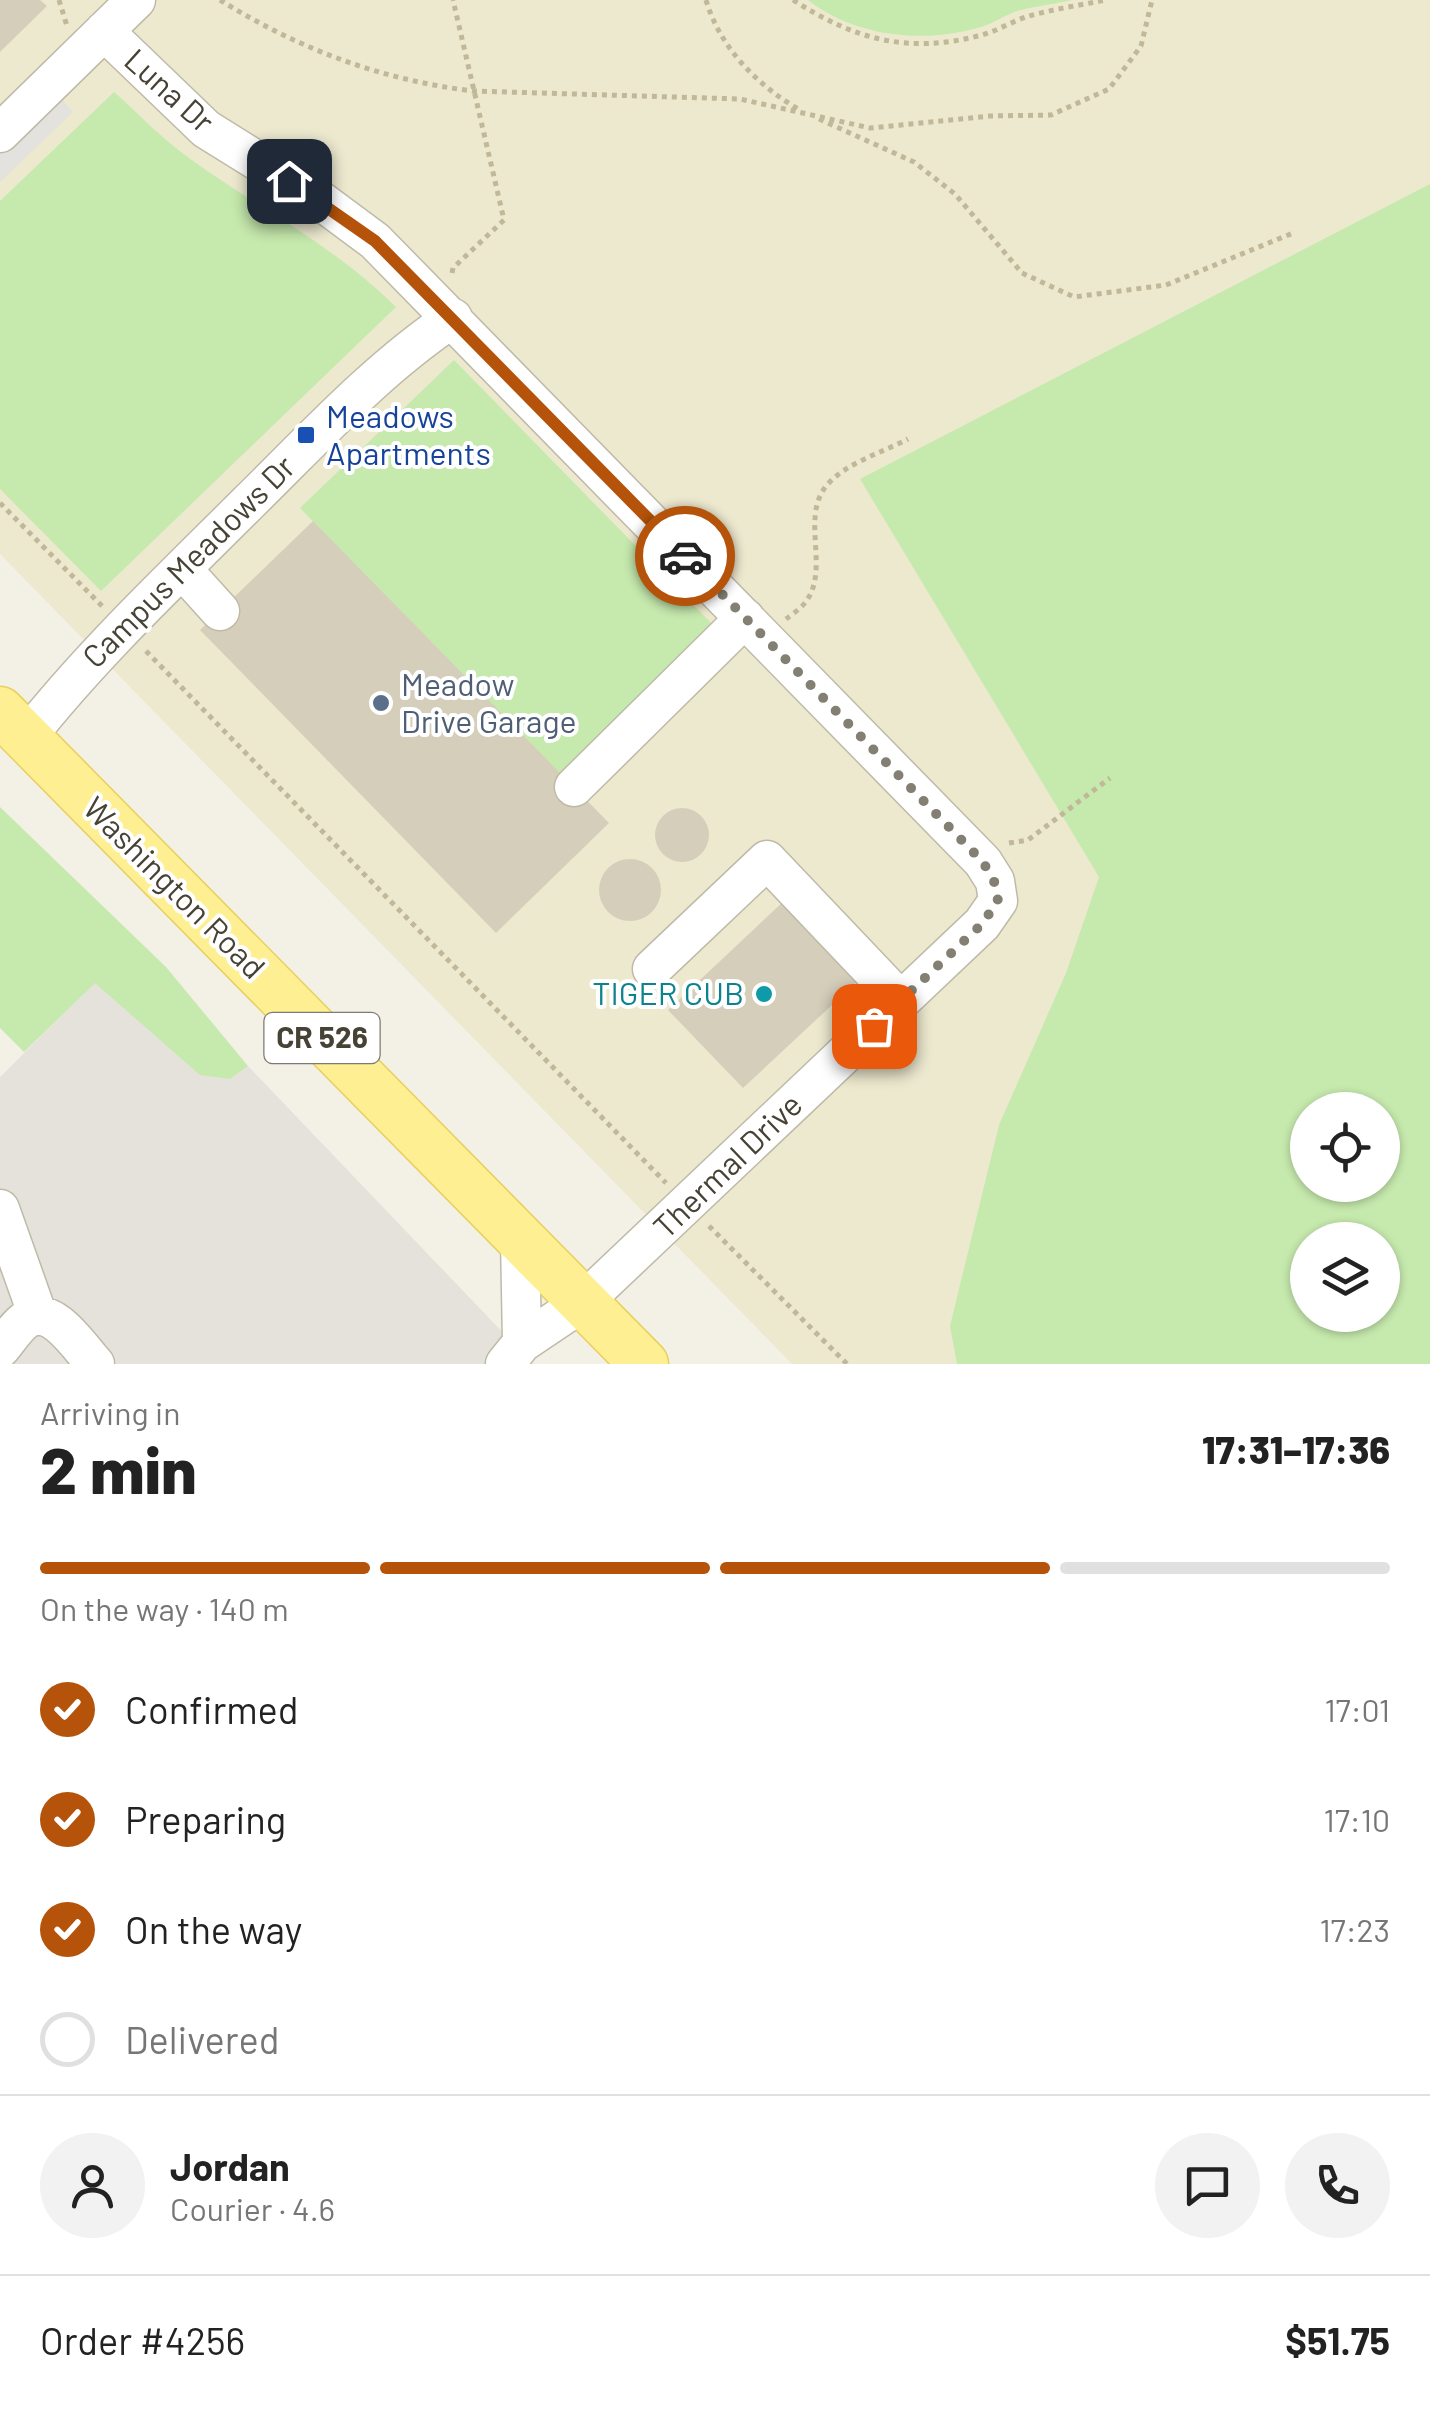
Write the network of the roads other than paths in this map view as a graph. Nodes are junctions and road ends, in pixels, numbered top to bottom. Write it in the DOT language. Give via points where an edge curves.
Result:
graph roads {
  1 [pos="136,0"];
  2 [pos="104,31"];
  3 [pos="0,133"];
  4 [pos="453,318"];
  5 [pos="182,569"];
  6 [pos="220,611"];
  7 [pos="746,618"];
  8 [pos="13,725"];
  9 [pos="574,787"];
  10 [pos="998,901"];
  11 [pos="652,969"];
  12 [pos="901,1001"];
  13 [pos="0,1209"];
  14 [pos="520,1238"];
  15 [pos="583,1302"];
  16 [pos="38,1316"];
  17 [pos="0,1349"];
  18 [pos="514,1354"];
  19 [pos="94,1364"];
  20 [pos="644,1364"];
  1 -- 2 [label="street"];
  2 -- 3 [label="street"];
  2 -- 4 [label="street, Luna Dr" via="206,129 375,241"];
  4 -- 5 [label="street, Campus Meadows Dr" via="312,439"];
  4 -- 7 [label="street, Luna Dr"];
  5 -- 6 [label="street"];
  5 -- 8 [label="street, Campus Meadows Dr" via="73,679"];
  7 -- 9 [label="street"];
  7 -- 10 [label="street, Luna Dr" via="983,862"];
  8 -- 14 [label="main road, Washington Road / CR 526"];
  10 -- 12 [label="street, Thermal Drive"];
  11 -- 12 [label="street" via="768,860"];
  12 -- 15 [label="street, Thermal Drive"];
  13 -- 16 [label="street"];
  14 -- 15 [label="main road, Washington Road / CR 526"];
  14 -- 18 [label="street"];
  15 -- 18 [label="street, Thermal Drive"];
  15 -- 20 [label="main road, Washington Road / CR 526"];
  16 -- 17 [label="street"];
  16 -- 19 [label="street" via="55,1320"];
}
